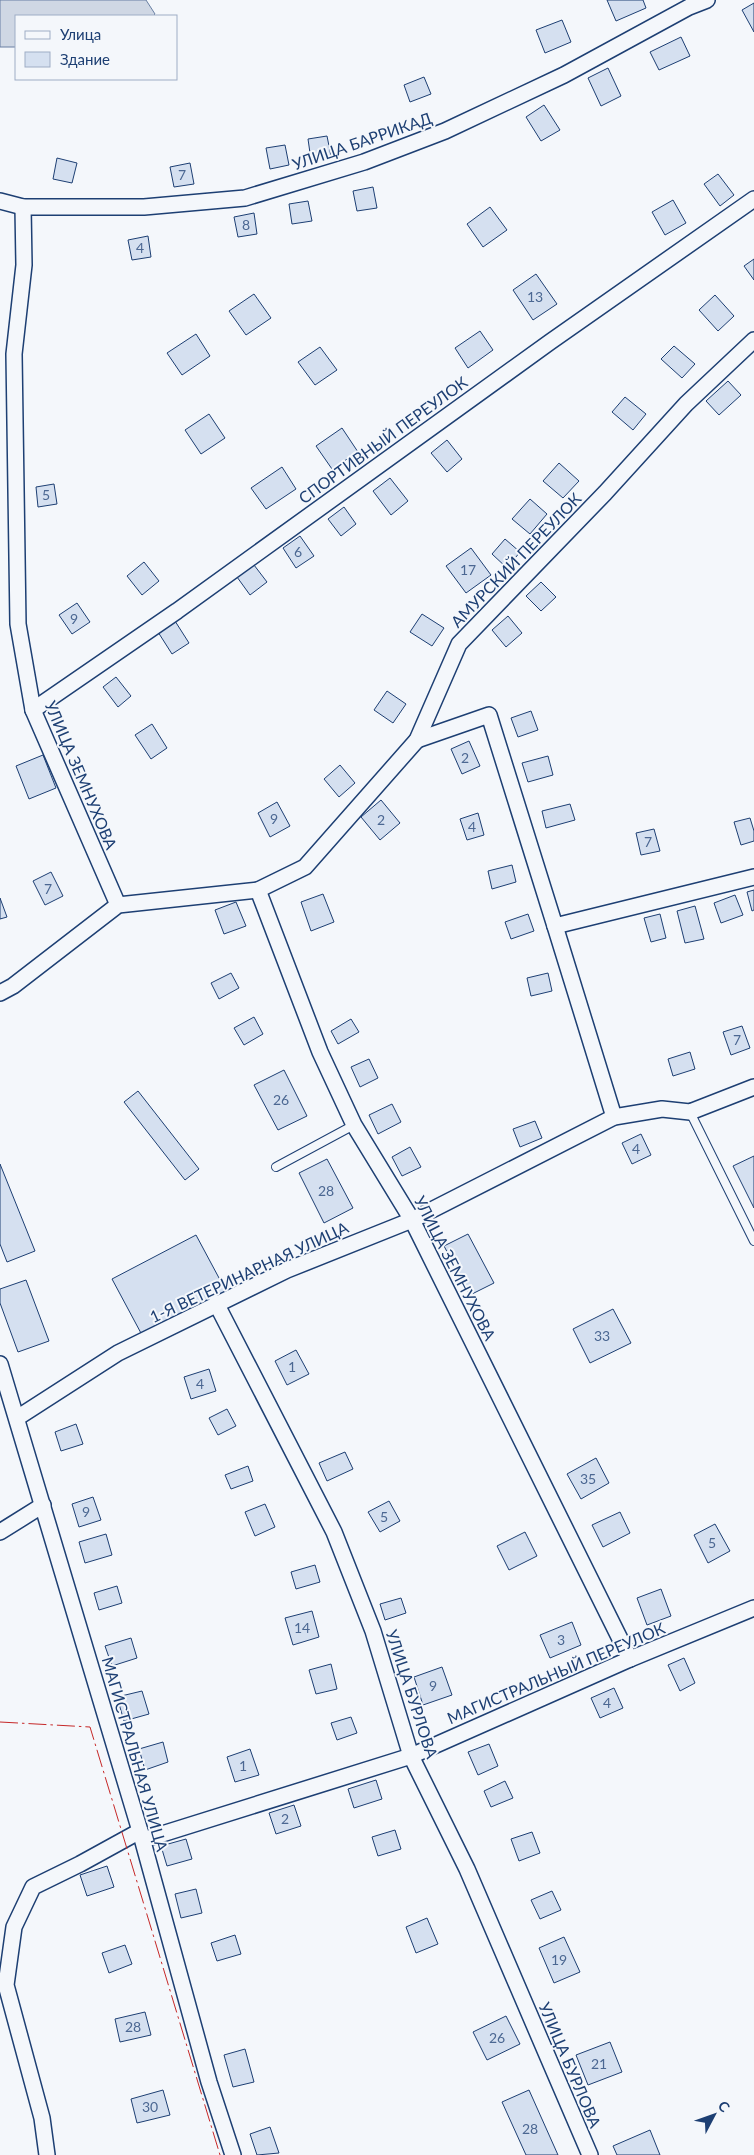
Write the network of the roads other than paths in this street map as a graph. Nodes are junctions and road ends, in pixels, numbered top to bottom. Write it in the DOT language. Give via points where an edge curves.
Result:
graph roads {
  1 [pos="707,0"];
  2 [pos="754,198"];
  3 [pos="0,200"];
  4 [pos="23,207"];
  5 [pos="754,340"];
  6 [pos="33,710"];
  7 [pos="417,740"];
  8 [pos="754,877"];
  9 [pos="258,890"];
  10 [pos="118,906"];
  11 [pos="554,926"];
  12 [pos="0,993"];
  13 [pos="754,1087"];
  14 [pos="690,1112"];
  15 [pos="614,1117"];
  16 [pos="354,1125"];
  17 [pos="276,1167"];
  18 [pos="412,1220"];
  19 [pos="754,1241"];
  20 [pos="216,1303"];
  21 [pos="0,1364"];
  22 [pos="17,1418"];
  23 [pos="43,1505"];
  24 [pos="0,1532"];
  25 [pos="754,1608"];
  26 [pos="630,1659"];
  27 [pos="411,1756"];
  28 [pos="142,1836"];
  29 [pos="47,2155"];
  30 [pos="233,2155"];
  31 [pos="590,2155"];
  1 -- 4 [label="street, УЛИЦА БАРРИКАД" via="564,75 445,131 364,162 263,193 245,198 144,207"];
  2 -- 6 [label="street, СПОРТИВНЫЙ ПЕРЕУЛОК" via="177,611"];
  3 -- 4 [label="street, УЛИЦА БАРРИКАД"];
  4 -- 6 [label="street, УЛИЦА ЗЕМНУХОВА" via="24,265 14,354 18,624"];
  5 -- 7 [label="street, АМУРСКИЙ ПЕРЕУЛОК" via="686,404 459,644"];
  6 -- 10 [label="street, УЛИЦА ЗЕМНУХОВА"];
  7 -- 9 [label="street, АМУРСКИЙ ПЕРЕУЛОК" via="305,866"];
  7 -- 11 [label="street" via="489,715"];
  8 -- 11 [label="street"];
  9 -- 10 [label="street, АМУРСКИЙ ПЕРЕУЛОК"];
  9 -- 16 [label="street, УЛИЦА ЗЕМНУХОВА" via="320,1052"];
  10 -- 12 [label="street"];
  11 -- 15 [label="street"];
  13 -- 14 [label="street, 1-Я ВЕТЕРИНАРНАЯ УЛИЦА"];
  14 -- 15 [label="street, 1-Я ВЕТЕРИНАРНАЯ УЛИЦА" via="662,1109"];
  14 -- 19 [label="lane"];
  15 -- 18 [label="street, 1-Я ВЕТЕРИНАРНАЯ УЛИЦА"];
  16 -- 17 [label="lane"];
  16 -- 18 [label="street, УЛИЦА ЗЕМНУХОВА"];
  18 -- 20 [label="street, 1-Я ВЕТЕРИНАРНАЯ УЛИЦА" via="287,1270"];
  18 -- 26 [label="street, УЛИЦА ЗЕМНУХОВА"];
  20 -- 22 [label="street, 1-Я ВЕТЕРИНАРНАЯ УЛИЦА" via="118,1353"];
  20 -- 27 [label="street, УЛИЦА БУРЛОВА" via="334,1532 373,1631"];
  21 -- 22 [label="street, МАГИСТРАЛЬНАЯ УЛИЦА"];
  22 -- 23 [label="street, МАГИСТРАЛЬНАЯ УЛИЦА"];
  23 -- 24 [label="street"];
  23 -- 28 [label="street, МАГИСТРАЛЬНАЯ УЛИЦА"];
  25 -- 26 [label="street, МАГИСТРАЛЬНЫЙ ПЕРЕУЛОК"];
  26 -- 27 [label="street, МАГИСТРАЛЬНЫЙ ПЕРЕУЛОК"];
  27 -- 28 [label="street, МАГИСТРАЛЬНЫЙ ПЕРЕУЛОК"];
  27 -- 31 [label="street, УЛИЦА БУРЛОВА" via="467,1869"];
  28 -- 29 [label="street, МАГИСТРАЛЬНЫЙ ПЕРЕУЛОК" via="33,1887 14,1927 6,1985 42,2118"];
  28 -- 30 [label="street, МАГИСТРАЛЬНАЯ УЛИЦА" via="208,2082"];
}
